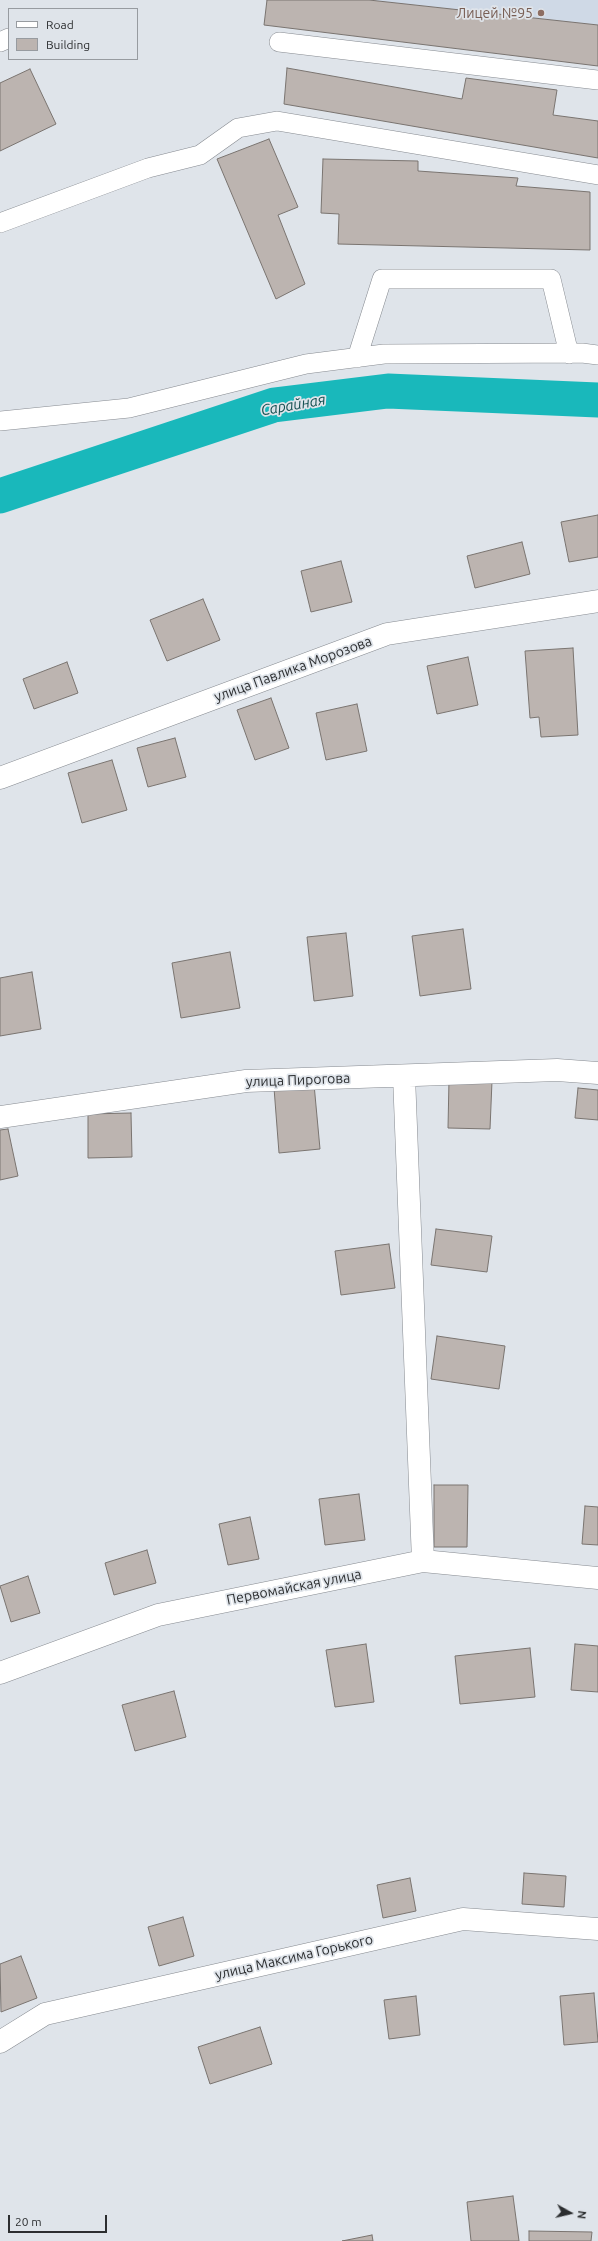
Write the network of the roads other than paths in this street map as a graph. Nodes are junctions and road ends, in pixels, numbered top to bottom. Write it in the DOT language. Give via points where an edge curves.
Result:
graph roads {
  1 [pos="279,42"];
  2 [pos="598,80"];
  3 [pos="598,175"];
  4 [pos="0,223"];
  5 [pos="569,354"];
  6 [pos="598,355"];
  7 [pos="357,358"];
  8 [pos="0,421"];
  9 [pos="598,601"];
  10 [pos="0,778"];
  11 [pos="598,1073"];
  12 [pos="404,1076"];
  13 [pos="0,1117"];
  14 [pos="423,1561"];
  15 [pos="598,1578"];
  16 [pos="0,1673"];
  17 [pos="598,1929"];
  18 [pos="0,2042"];
  1 -- 2 [label="lane"];
  3 -- 4 [label="lane" via="277,121 238,128 200,154 148,168"];
  5 -- 6 [label="lane"];
  5 -- 7 [label="lane" via="384,354"];
  5 -- 7 [label="lane" via="551,279 382,279"];
  7 -- 8 [label="lane" via="306,364 129,408"];
  9 -- 10 [label="street, улица Павлика Морозова" via="387,634"];
  11 -- 12 [label="street, улица Пирогова" via="558,1070"];
  12 -- 13 [label="street, улица Пирогова" via="246,1081"];
  12 -- 14 [label="street"];
  14 -- 15 [label="street, Первомайская улица"];
  14 -- 16 [label="street, Первомайская улица" via="158,1615"];
  17 -- 18 [label="street, улица Максима Горького" via="463,1919 45,2014"];
}
